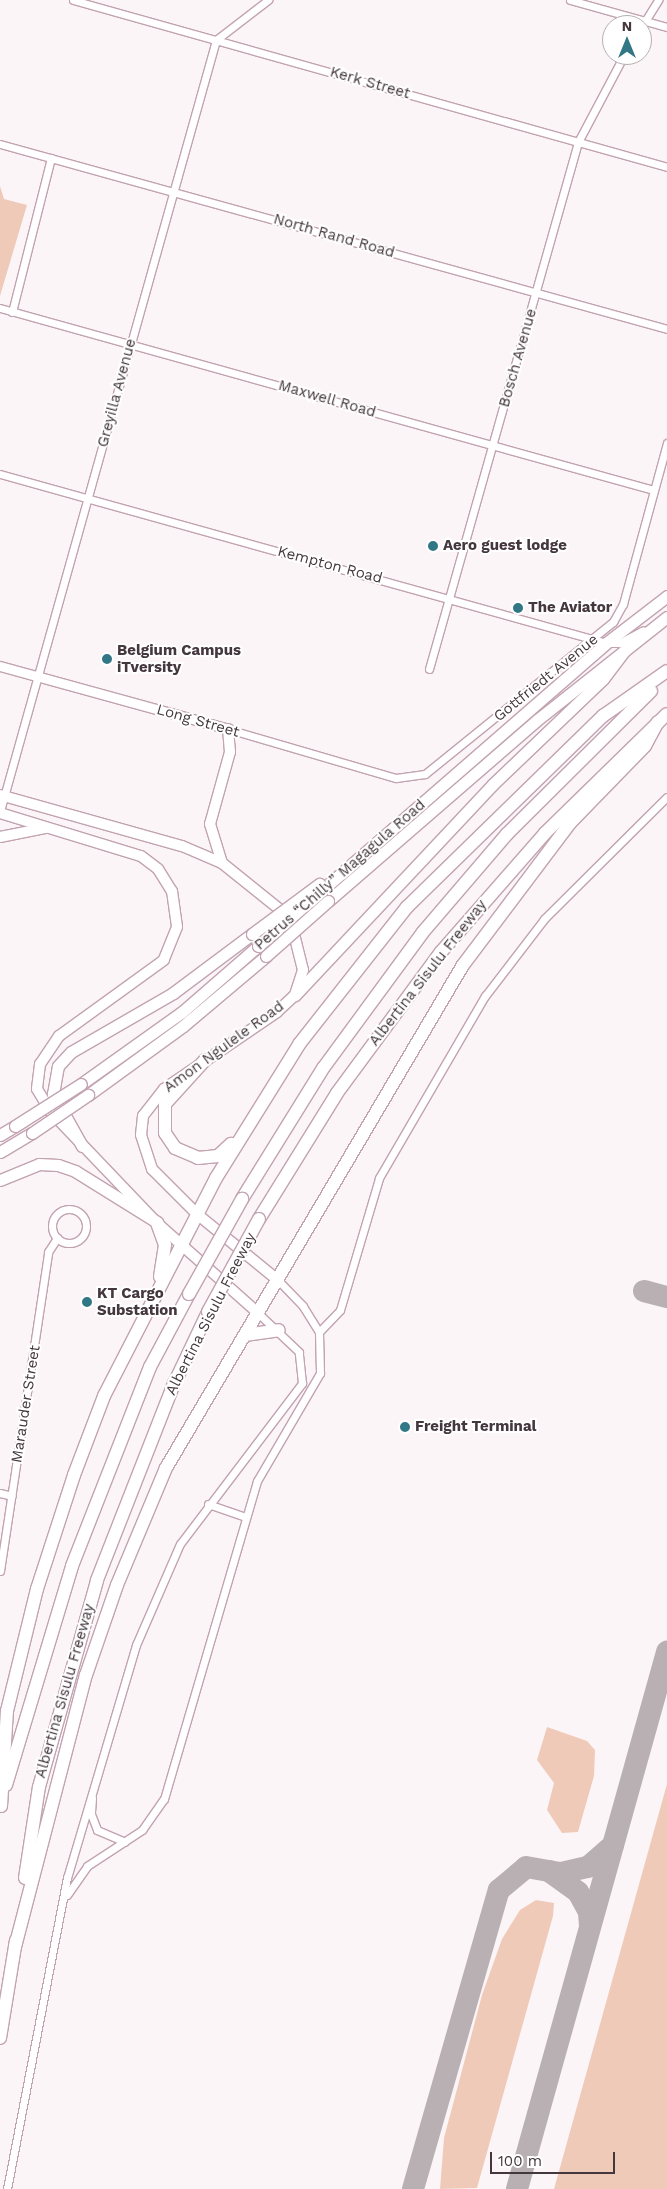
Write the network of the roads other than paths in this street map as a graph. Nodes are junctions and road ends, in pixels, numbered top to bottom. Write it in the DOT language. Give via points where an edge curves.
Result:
graph roads {
  1 [pos="73,0"];
  2 [pos="268,0"];
  3 [pos="570,0"];
  4 [pos="658,0"];
  5 [pos="616,15"];
  6 [pos="649,15"];
  7 [pos="652,25"];
  8 [pos="667,27"];
  9 [pos="216,40"];
  10 [pos="619,65"];
  11 [pos="578,142"];
  12 [pos="0,144"];
  13 [pos="51,158"];
  14 [pos="667,167"];
  15 [pos="173,191"];
  16 [pos="536,294"];
  17 [pos="0,308"];
  18 [pos="12,312"];
  19 [pos="667,329"];
  20 [pos="129,344"];
  21 [pos="667,444"];
  22 [pos="492,445"];
  23 [pos="0,474"];
  24 [pos="654,490"];
  25 [pos="89,500"];
  26 [pos="667,596"];
  27 [pos="449,598"];
  28 [pos="667,617"];
  29 [pos="656,625"];
  30 [pos="594,639"];
  31 [pos="606,643"];
  32 [pos="626,648"];
  33 [pos="0,666"];
  34 [pos="429,669"];
  35 [pos="667,672"];
  36 [pos="38,676"];
  37 [pos="667,676"];
  38 [pos="663,718"];
  39 [pos="228,729"];
  40 [pos="396,778"];
  41 [pos="2,796"];
  42 [pos="667,797"];
  43 [pos="0,812"];
  44 [pos="49,828"];
  45 [pos="0,836"];
  46 [pos="222,863"];
  47 [pos="323,892"];
  48 [pos="295,995"];
  49 [pos="205,1060"];
  50 [pos="255,1112"];
  51 [pos="0,1135"];
  52 [pos="82,1146"];
  53 [pos="0,1152"];
  54 [pos="0,1180"];
  55 [pos="197,1214"];
  56 [pos="157,1223"];
  57 [pos="57,1238"];
  58 [pos="181,1243"];
  59 [pos="278,1281"];
  60 [pos="156,1291"];
  61 [pos="259,1314"];
  62 [pos="279,1330"];
  63 [pos="319,1332"];
  64 [pos="245,1335"];
  65 [pos="0,1493"];
  66 [pos="12,1496"];
  67 [pos="208,1504"];
  68 [pos="245,1516"];
  69 [pos="0,1571"];
  70 [pos="94,1782"];
  71 [pos="1,1809"];
  72 [pos="125,1842"];
  73 [pos="66,1895"];
  74 [pos="15,1947"];
  75 [pos="0,2038"];
  76 [pos="7,2189"];
  1 -- 9 [label="street, Kerk Street"];
  2 -- 9 [label="street"];
  3 -- 5 [label="street"];
  4 -- 6 [label="street"];
  7 -- 8 [label="street"];
  9 -- 11 [label="street, Kerk Street"];
  9 -- 15 [label="street, Greyilla Avenue"];
  10 -- 11 [label="street, Bosch Avenue"];
  11 -- 14 [label="street, Kerk Street"];
  11 -- 16 [label="street, Bosch Avenue"];
  12 -- 13 [label="street, North Rand Road"];
  13 -- 15 [label="street, North Rand Road"];
  13 -- 18 [label="street"];
  15 -- 16 [label="street, North Rand Road"];
  15 -- 20 [label="street, Greyilla Avenue"];
  16 -- 19 [label="street, North Rand Road"];
  16 -- 22 [label="street, Bosch Avenue"];
  17 -- 18 [label="street, Maxwell Road"];
  18 -- 20 [label="street, Maxwell Road"];
  20 -- 22 [label="street, Maxwell Road"];
  20 -- 25 [label="street, Greyilla Avenue"];
  21 -- 24 [label="street, Gottfriedt Avenue"];
  22 -- 24 [label="street, Maxwell Road"];
  22 -- 27 [label="street, Bosch Avenue"];
  23 -- 25 [label="street, Kempton Road"];
  24 -- 30 [label="street, Gottfriedt Avenue" via="621,609"];
  25 -- 27 [label="street, Kempton Road"];
  25 -- 36 [label="street, Greyilla Avenue"];
  26 -- 31 [label="main road, Petrus “Chilly” Magagula Road"];
  27 -- 30 [label="street, Kempton Road"];
  27 -- 34 [label="street, Bosch Avenue"];
  28 -- 29 [label="main road, Petrus “Chilly” Magagula Road"];
  29 -- 31 [label="street" via="619,643"];
  29 -- 32 [label="main road, Petrus “Chilly” Magagula Road"];
  30 -- 31 [label="street, Kempton Road"];
  30 -- 40 [label="street, Gottfriedt Avenue" via="434,767 415,778"];
  31 -- 47 [label="main road, Petrus “Chilly” Magagula Road"];
  32 -- 47 [label="main road, Petrus “Chilly” Magagula Road"];
  32 -- 48 [label="main road" via="603,679 492,785"];
  33 -- 36 [label="street, Long Street"];
  35 -- 50 [label="highway" via="603,716 432,880 338,990"];
  36 -- 39 [label="street, Long Street"];
  36 -- 41 [label="street, Greyilla Avenue"];
  37 -- 71 [label="highway, Albertina Sisulu Freeway, bridge" via="507,834 423,932 324,1067 242,1199 147,1376 78,1548 21,1724"];
  38 -- 59 [label="highway" via="642,750 570,823 463,965 372,1111"];
  38 -- 74 [label="highway, Albertina Sisulu Freeway, bridge" via="545,832 441,952 332,1101 259,1219 208,1312 139,1469 68,1674 39,1787"];
  39 -- 40 [label="street, Long Street"];
  39 -- 46 [label="main road" via="230,752 210,824"];
  41 -- 43 [label="street, Greyilla Avenue"];
  41 -- 46 [label="main road, Amon Ngulele Road" via="182,846"];
  42 -- 63 [label="street" via="544,919 485,996 379,1178 340,1310"];
  43 -- 44 [label="main road"];
  44 -- 45 [label="main road"];
  44 -- 52 [label="main road" via="81,835 141,856 158,869 172,890 177,920 173,943 153,973 59,1036 40,1064 36,1076 40,1099"];
  46 -- 48 [label="main road, Amon Ngulele Road" via="278,908 294,934 303,970"];
  47 -- 51 [label="main road, Petrus “Chilly” Magagula Road, bridge" via="182,1012 81,1084"];
  47 -- 52 [label="main road, bridge" via="252,934 173,993 72,1052 58,1066 53,1094"];
  47 -- 53 [label="main road, Petrus “Chilly” Magagula Road, bridge" via="266,956 183,1026 88,1095"];
  48 -- 49 [label="main road, Amon Ngulele Road" via="277,1012"];
  49 -- 50 [label="highway" via="165,1104 162,1124 176,1148 198,1158 218,1156"];
  49 -- 55 [label="main road, Amon Ngulele Road" via="151,1102 140,1135 152,1169"];
  50 -- 55 [label="highway"];
  52 -- 56 [label="main road"];
  54 -- 56 [label="main road" via="38,1164 58,1165 75,1171"];
  55 -- 58 [label="highway"];
  55 -- 59 [label="main road, Amon Ngulele Road"];
  56 -- 58 [label="main road"];
  56 -- 60 [label="highway" via="164,1245"];
  57 -- 57 [label="street, Marauder Street" via="52,1223 55,1216 70,1209 78,1212 86,1225 84,1233 72,1243"];
  57 -- 66 [label="street, Marauder Street" via="48,1252"];
  58 -- 60 [label="highway"];
  58 -- 61 [label="main road"];
  59 -- 61 [label="highway"];
  59 -- 63 [label="street" via="303,1306"];
  60 -- 71 [label="highway" via="104,1396 37,1589 7,1711"];
  61 -- 62 [label="street"];
  61 -- 64 [label="highway"];
  62 -- 64 [label="highway"];
  62 -- 67 [label="street" via="303,1362 302,1383"];
  63 -- 68 [label="street" via="320,1373 274,1447"];
  64 -- 74 [label="highway" via="166,1468 117,1585 86,1675"];
  65 -- 66 [label="street"];
  66 -- 69 [label="street, Marauder Street"];
  67 -- 68 [label="street"];
  67 -- 70 [label="street" via="180,1544 136,1645"];
  68 -- 72 [label="street" via="168,1789 152,1820"];
  70 -- 72 [label="street" via="93,1823 106,1837"];
  70 -- 73 [label="street"];
  72 -- 73 [label="street" via="87,1866"];
  73 -- 76 [label="street"];
  74 -- 75 [label="highway, Albertina Sisulu Freeway"];
}
